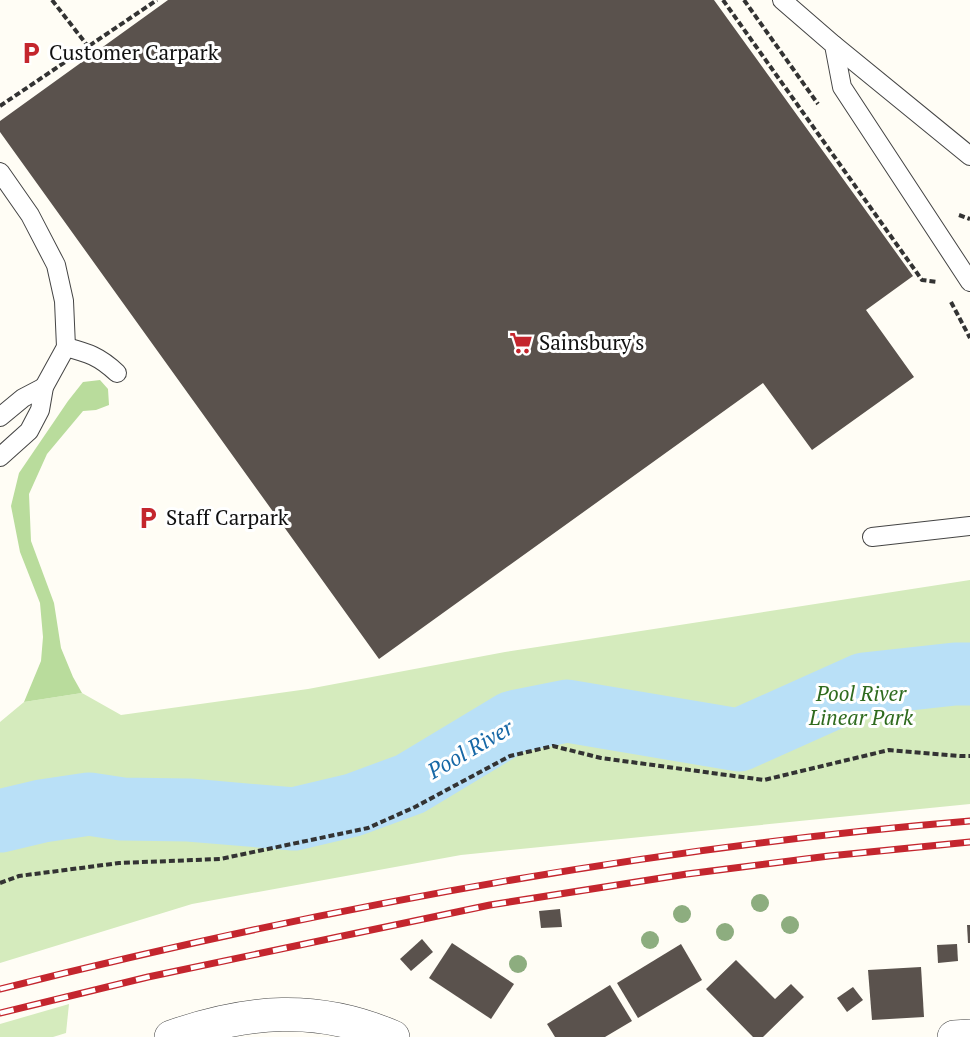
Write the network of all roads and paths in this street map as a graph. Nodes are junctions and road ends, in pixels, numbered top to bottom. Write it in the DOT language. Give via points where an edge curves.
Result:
graph roads {
  1 [pos="52,0"];
  2 [pos="157,0"];
  3 [pos="723,0"];
  4 [pos="782,0"];
  5 [pos="834,45"];
  6 [pos="88,46"];
  7 [pos="94,54"];
  8 [pos="0,106"];
  9 [pos="970,156"];
  10 [pos="0,172"];
  11 [pos="940,282"];
  12 [pos="970,282"];
  13 [pos="66,347"];
  14 [pos="117,373"];
  15 [pos="44,387"];
  16 [pos="0,417"];
  17 [pos="0,457"];
  18 [pos="970,526"];
  19 [pos="873,537"];
  20 [pos="970,756"];
  21 [pos="0,883"];
  22 [pos="970,1036"];
  23 [pos="171,1037"];
  24 [pos="393,1037"];
  25 [pos="954,1037"];
  1 -- 6 [label="path"];
  2 -- 6 [label="path"];
  3 -- 11 [label="path" via="922,280"];
  4 -- 5 [label="lane"];
  5 -- 9 [label="lane"];
  5 -- 12 [label="lane" via="842,87"];
  6 -- 7 [label="path"];
  6 -- 8 [label="path"];
  10 -- 13 [label="lane" via="30,214 56,265 64,301"];
  13 -- 14 [label="lane" via="103,360"];
  13 -- 15 [label="lane"];
  15 -- 16 [label="lane"];
  15 -- 17 [label="lane" via="40,410 29,431"];
  18 -- 19 [label="lane"];
  20 -- 21 [label="path" via="889,750 764,780 601,759 553,746 510,756 368,828 220,858 119,863 19,876"];
  22 -- 25 [label="street"];
  23 -- 24 [label="street" via="267,1014 329,1018"];
}
